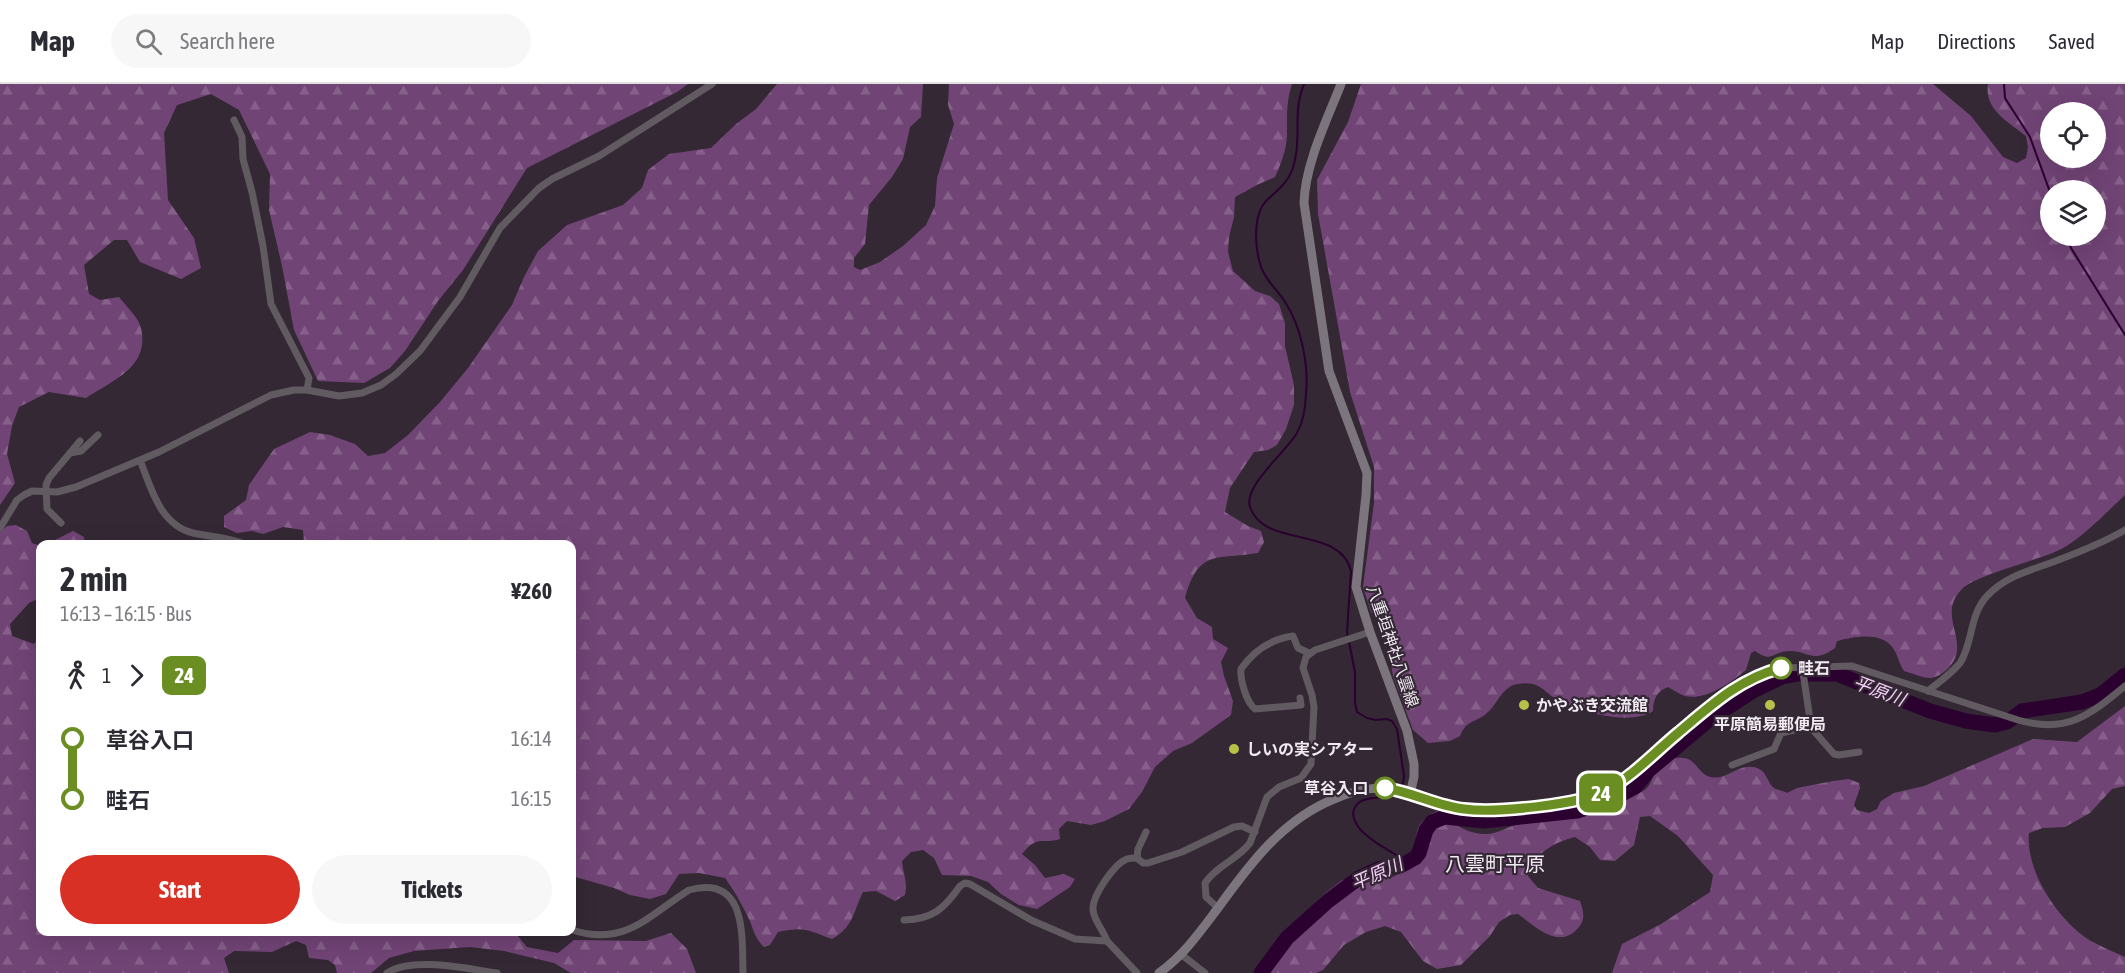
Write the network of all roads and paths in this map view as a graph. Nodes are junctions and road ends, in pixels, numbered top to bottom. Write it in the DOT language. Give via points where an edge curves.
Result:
graph roads {
  1 [pos="712,84"];
  2 [pos="1341,84"];
  3 [pos="234,120"];
  4 [pos="307,390"];
  5 [pos="98,435"];
  6 [pos="81,441"];
  7 [pos="70,453"];
  8 [pos="140,460"];
  9 [pos="46,491"];
  10 [pos="61,523"];
  11 [pos="0,528"];
  12 [pos="2125,530"];
  13 [pos="232,540"];
  14 [pos="1370,632"];
  15 [pos="1309,653"];
  16 [pos="1802,668"];
  17 [pos="2125,686"];
  18 [pos="1928,690"];
  19 [pos="1300,698"];
  20 [pos="1811,726"];
  21 [pos="1859,752"];
  22 [pos="1732,765"];
  23 [pos="1402,792"];
  24 [pos="1146,832"];
  25 [pos="1255,832"];
  26 [pos="1137,858"];
  27 [pos="1218,908"];
  28 [pos="904,920"];
  29 [pos="576,931"];
  30 [pos="1107,941"];
  31 [pos="1182,954"];
  32 [pos="387,973"];
  33 [pos="497,973"];
  34 [pos="743,973"];
  35 [pos="1137,973"];
  36 [pos="1159,973"];
  37 [pos="1205,973"];
  1 -- 4 [label="street" via="539,189 500,228 443,321 396,374 362,393 339,396"];
  2 -- 14 [label="main road, 八重垣神社八雲線" via="1306,180 1304,203 1329,371 1367,473 1356,587"];
  3 -- 4 [label="street" via="242,137 271,304 309,378"];
  4 -- 8 [label="street" via="271,395"];
  5 -- 7 [label="street" via="86,448"];
  6 -- 7 [label="street"];
  7 -- 9 [label="street" via="49,478"];
  8 -- 9 [label="street" via="67,490"];
  8 -- 13 [label="street" via="160,509 169,520 193,533"];
  9 -- 10 [label="street" via="47,508"];
  9 -- 11 [label="street" via="32,491 17,500"];
  12 -- 18 [label="street" via="2017,574 1996,588 1980,606 1960,662"];
  14 -- 15 [label="street"];
  14 -- 23 [label="main road, 八重垣神社八雲線" via="1409,739 1414,777"];
  15 -- 19 [label="street" via="1298,648 1293,636 1277,638 1241,669 1250,705 1255,709 1301,705"];
  15 -- 25 [label="street" via="1303,668 1314,707 1311,764 1296,782 1267,797"];
  16 -- 18 [label="street" via="1852,666"];
  16 -- 20 [label="street"];
  16 -- 23 [label="street" via="1768,671 1743,683 1623,780 1596,796 1493,810 1464,810"];
  17 -- 18 [label="street" via="2086,716 2058,726 2017,720"];
  20 -- 21 [label="street" via="1834,754"];
  20 -- 22 [label="street" via="1781,734 1774,749"];
  23 -- 27 [label="main road" via="1362,789 1308,812 1263,851"];
  24 -- 26 [label="street"];
  25 -- 26 [label="street" via="1234,827 1153,862 1143,863"];
  25 -- 27 [label="street" via="1245,849 1205,883 1206,897"];
  26 -- 30 [label="street" via="1120,865 1095,898 1095,919"];
  27 -- 31 [label="main road"];
  28 -- 30 [label="street" via="922,919 940,910 965,883 1031,920 1075,939"];
  29 -- 34 [label="street" via="601,936 628,931 689,890 717,889 739,911"];
  30 -- 35 [label="street"];
  31 -- 36 [label="main road"];
  31 -- 37 [label="street"];
  32 -- 33 [label="street" via="407,965"];
}
